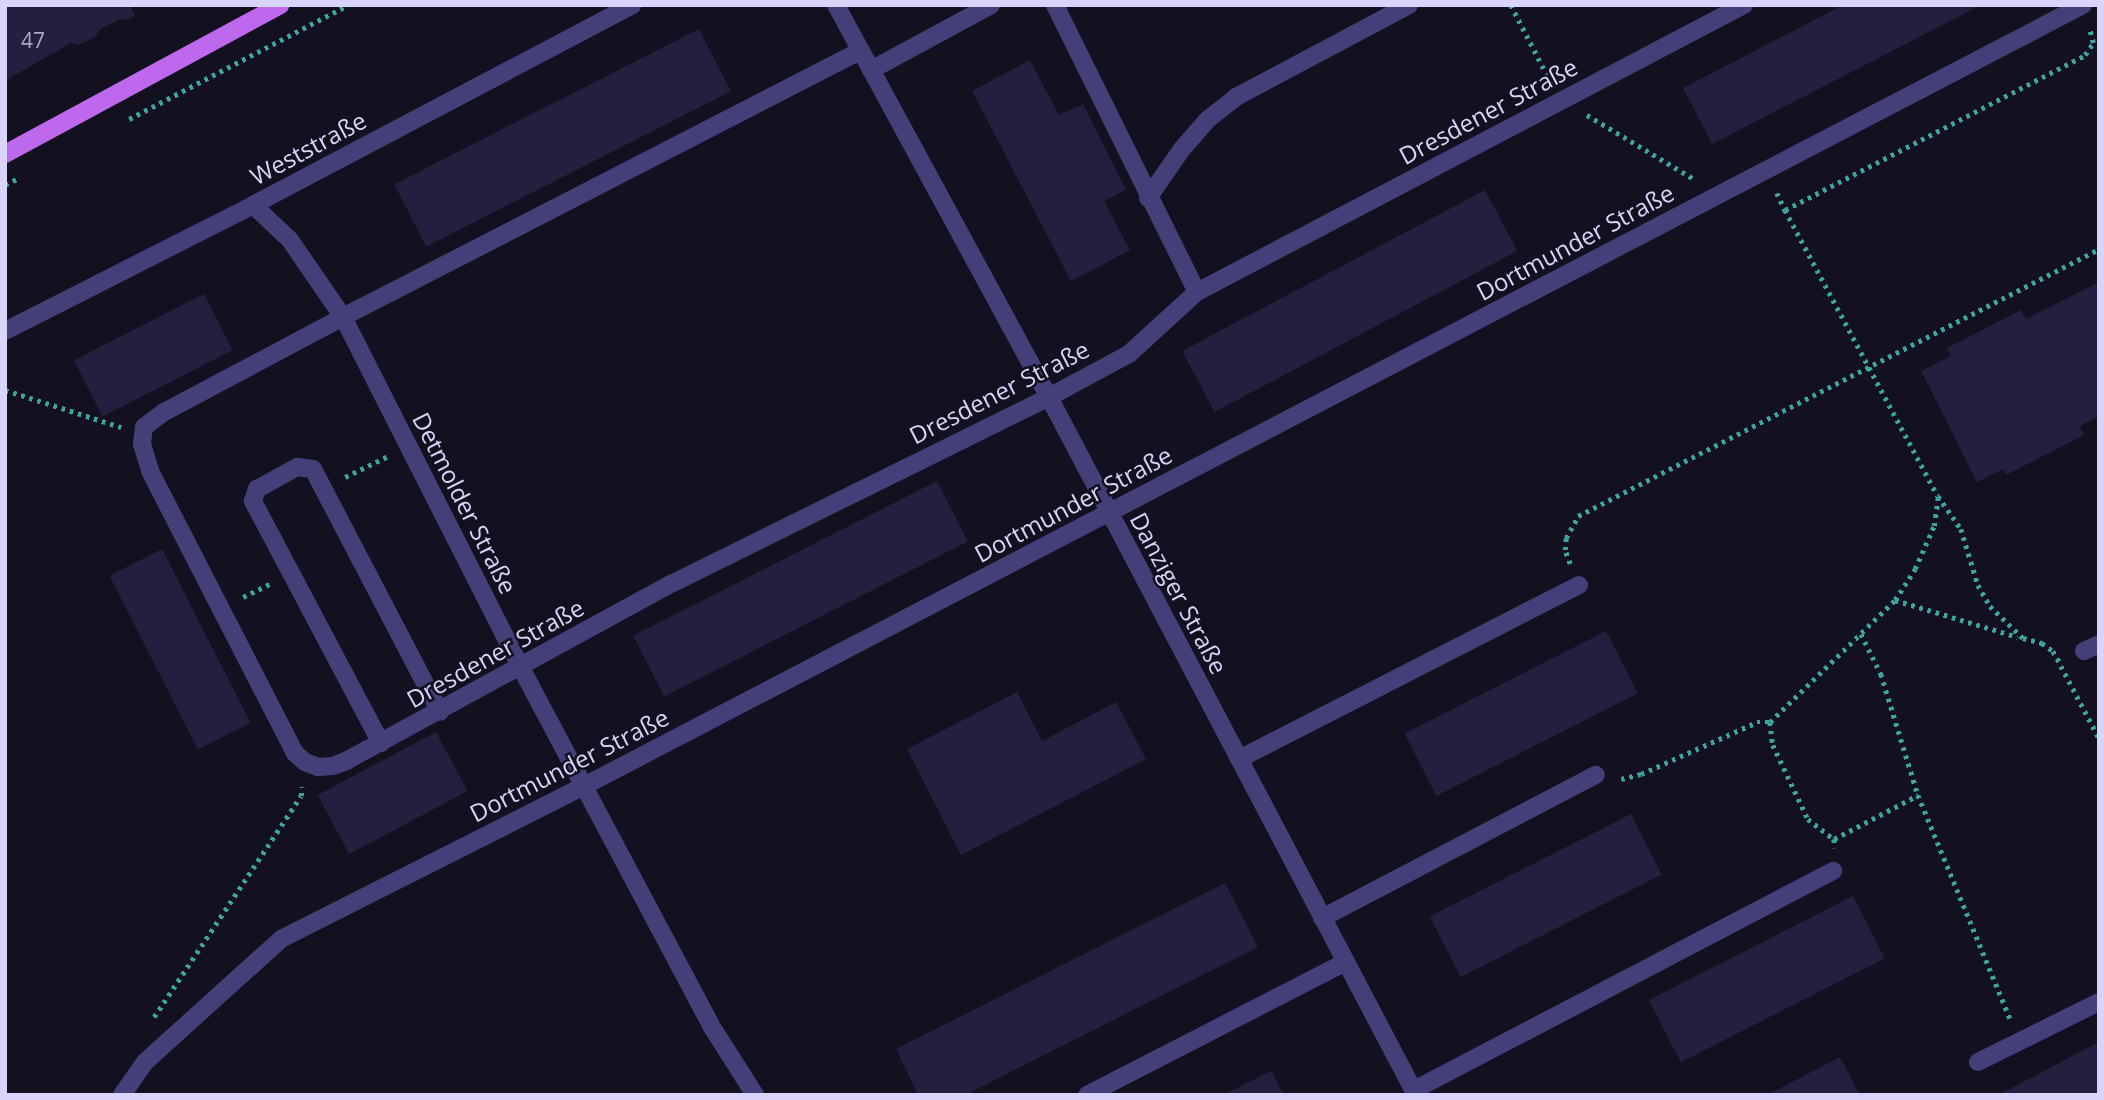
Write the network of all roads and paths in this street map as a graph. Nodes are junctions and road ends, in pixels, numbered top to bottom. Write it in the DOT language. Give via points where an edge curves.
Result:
graph roads {
  1 [pos="280,5"];
  2 [pos="348,5"];
  3 [pos="632,5"];
  4 [pos="836,5"];
  5 [pos="991,5"];
  6 [pos="1055,5"];
  7 [pos="1409,5"];
  8 [pos="1511,5"];
  9 [pos="1744,5"];
  10 [pos="2080,6"];
  11 [pos="860,51"];
  12 [pos="871,70"];
  13 [pos="1560,100"];
  14 [pos="124,121"];
  15 [pos="5,154"];
  16 [pos="1766,170"];
  17 [pos="29,172"];
  18 [pos="5,185"];
  19 [pos="1720,194"];
  20 [pos="1148,198"];
  21 [pos="253,205"];
  22 [pos="1785,210"];
  23 [pos="2099,249"];
  24 [pos="1197,292"];
  25 [pos="342,317"];
  26 [pos="5,331"];
  27 [pos="1869,367"];
  28 [pos="5,390"];
  29 [pos="1049,397"];
  30 [pos="144,430"];
  31 [pos="408,445"];
  32 [pos="323,488"];
  33 [pos="1938,496"];
  34 [pos="1109,513"];
  35 [pos="292,573"];
  36 [pos="1578,585"];
  37 [pos="1895,600"];
  38 [pos="220,608"];
  39 [pos="1861,634"];
  40 [pos="2023,638"];
  41 [pos="2091,648"];
  42 [pos="2061,665"];
  43 [pos="520,666"];
  44 [pos="440,712"];
  45 [pos="1770,722"];
  46 [pos="2099,738"];
  47 [pos="381,743"];
  48 [pos="1239,759"];
  49 [pos="305,762"];
  50 [pos="1596,775"];
  51 [pos="584,786"];
  52 [pos="1918,794"];
  53 [pos="1834,839"];
  54 [pos="1833,871"];
  55 [pos="1322,918"];
  56 [pos="1346,962"];
  57 [pos="2099,1002"];
  58 [pos="2019,1042"];
  59 [pos="164,1044"];
  60 [pos="1978,1062"];
  61 [pos="1415,1093"];
  62 [pos="122,1095"];
  63 [pos="755,1095"];
  64 [pos="1087,1095"];
  1 -- 15 [label="main road"];
  2 -- 14 [label="path"];
  3 -- 21 [label="lane, Weststraße"];
  4 -- 11 [label="lane, Danziger Straße"];
  5 -- 12 [label="lane"];
  6 -- 20 [label="lane"];
  7 -- 20 [label="lane" via="1236,97 1207,120"];
  8 -- 13 [label="path"];
  9 -- 13 [label="lane, Dresdener Straße"];
  10 -- 16 [label="lane, Dortmunder Straße"];
  10 -- 22 [label="path" via="2093,43 2084,55"];
  11 -- 12 [label="lane, Danziger Straße"];
  11 -- 25 [label="lane"];
  12 -- 29 [label="lane, Danziger Straße"];
  13 -- 19 [label="path"];
  13 -- 24 [label="lane, Dresdener Straße"];
  16 -- 19 [label="lane, Dortmunder Straße"];
  16 -- 22 [label="path"];
  17 -- 18 [label="path"];
  19 -- 34 [label="lane, Dortmunder Straße"];
  20 -- 24 [label="lane"];
  21 -- 25 [label="lane, Detmolder Straße" via="290,240"];
  21 -- 26 [label="lane, Weststraße"];
  22 -- 27 [label="path"];
  23 -- 27 [label="path"];
  24 -- 29 [label="lane, Dresdener Straße" via="1129,354"];
  25 -- 30 [label="lane" via="164,412"];
  25 -- 31 [label="lane, Detmolder Straße"];
  27 -- 33 [label="path"];
  27 -- 36 [label="path" via="1578,516 1570,527 1565,550"];
  28 -- 30 [label="path" via="108,425"];
  29 -- 34 [label="lane, Danziger Straße"];
  29 -- 43 [label="lane, Dresdener Straße" via="673,583"];
  30 -- 38 [label="lane" via="142,444 150,471"];
  31 -- 32 [label="path"];
  31 -- 43 [label="lane, Detmolder Straße"];
  32 -- 35 [label="lane" via="313,469 297,467 257,489 253,501"];
  32 -- 44 [label="lane"];
  33 -- 37 [label="path" via="1934,526"];
  33 -- 40 [label="path" via="1961,528 1978,585 1990,606"];
  34 -- 48 [label="lane, Danziger Straße"];
  34 -- 51 [label="lane, Dortmunder Straße"];
  35 -- 38 [label="path"];
  35 -- 47 [label="lane"];
  36 -- 48 [label="lane"];
  37 -- 39 [label="path"];
  37 -- 40 [label="path"];
  38 -- 49 [label="lane" via="295,753"];
  39 -- 45 [label="path"];
  39 -- 52 [label="path" via="1881,674"];
  40 -- 42 [label="path" via="2042,643"];
  41 -- 42 [label="path"];
  42 -- 46 [label="path"];
  43 -- 44 [label="lane, Dresdener Straße"];
  43 -- 51 [label="lane, Detmolder Straße"];
  44 -- 47 [label="lane, Dresdener Straße"];
  45 -- 50 [label="path" via="1757,722 1641,774 1617,779"];
  45 -- 53 [label="path" via="1773,745 1808,819"];
  47 -- 49 [label="lane, Dresdener Straße" via="333,766"];
  48 -- 55 [label="lane, Danziger Straße"];
  49 -- 59 [label="path" via="301,796 145,1031"];
  50 -- 55 [label="lane"];
  51 -- 59 [label="lane, Dortmunder Straße" via="281,939"];
  51 -- 63 [label="lane, Detmolder Straße" via="710,1024"];
  52 -- 53 [label="path"];
  52 -- 58 [label="path"];
  53 -- 54 [label="path" via="1838,860"];
  54 -- 61 [label="lane"];
  55 -- 56 [label="lane, Danziger Straße"];
  56 -- 61 [label="lane, Danziger Straße"];
  56 -- 64 [label="lane"];
  57 -- 58 [label="lane"];
  58 -- 60 [label="lane"];
  59 -- 62 [label="lane, Dortmunder Straße"];
}
